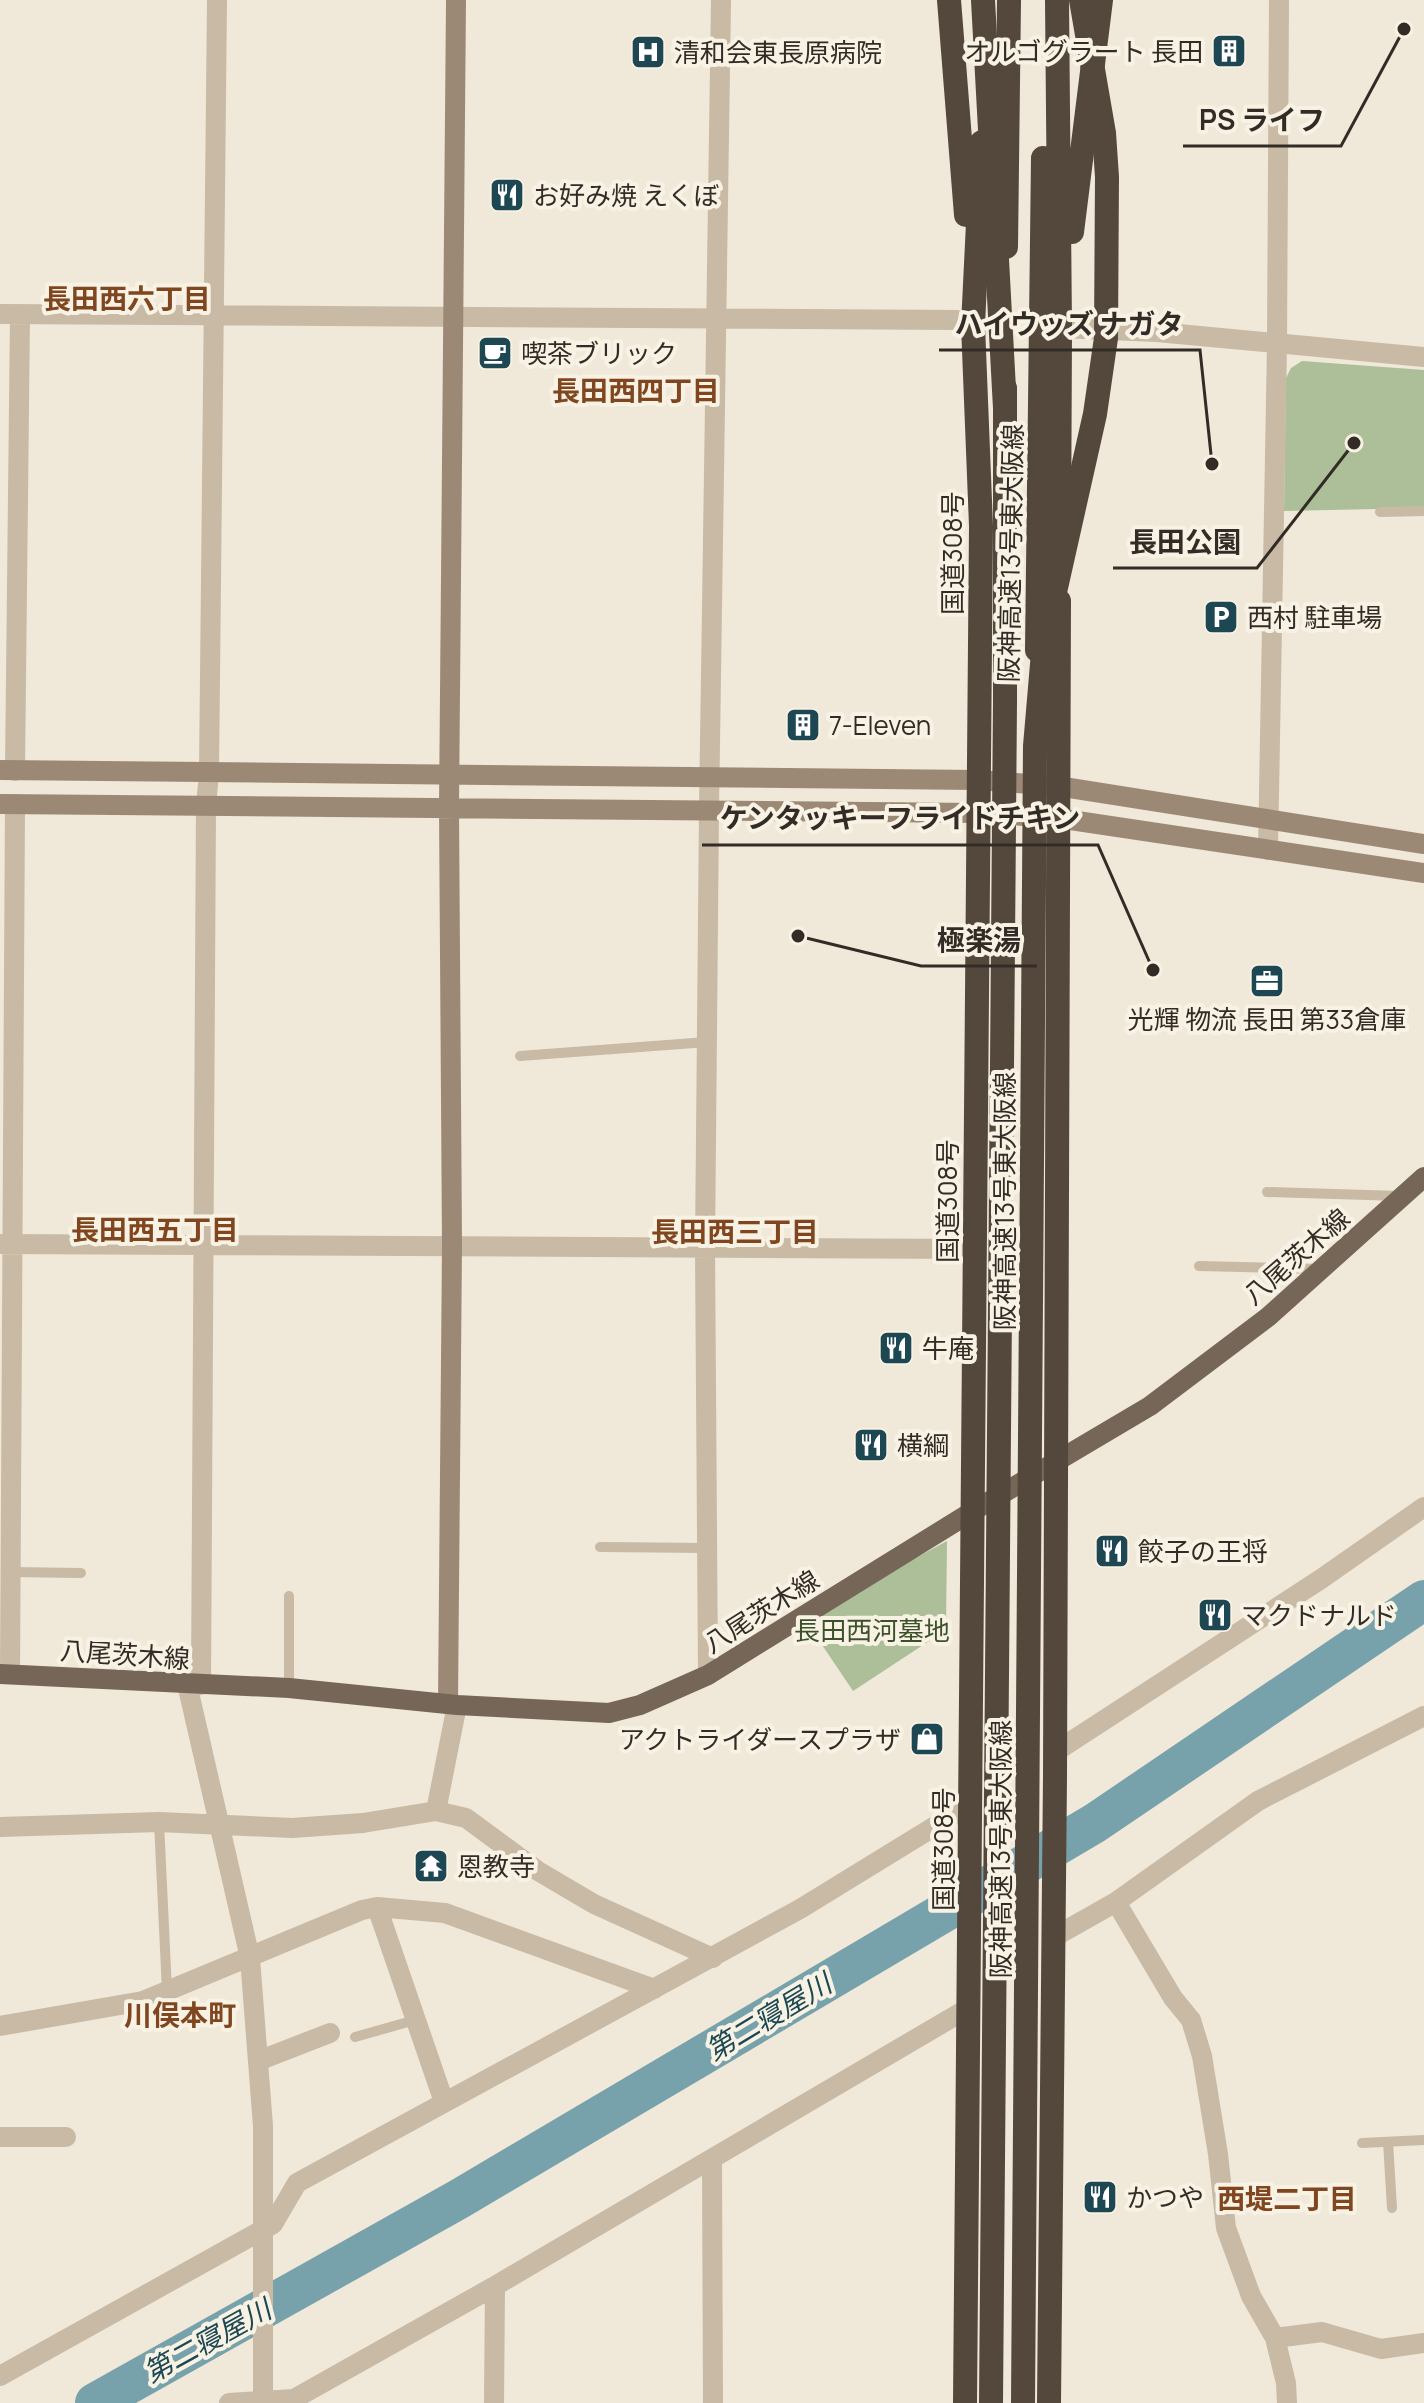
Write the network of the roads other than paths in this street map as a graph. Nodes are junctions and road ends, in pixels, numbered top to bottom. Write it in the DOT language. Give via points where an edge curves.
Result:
graph roads {
  1 [pos="217,0"];
  2 [pos="456,0"];
  3 [pos="721,0"];
  4 [pos="949,0"];
  5 [pos="986,0"];
  6 [pos="1009,0"];
  7 [pos="1044,0"];
  8 [pos="1057,0"];
  9 [pos="1081,0"];
  10 [pos="1099,0"];
  11 [pos="1279,0"];
  12 [pos="1104,133"];
  13 [pos="10,314"];
  14 [pos="212,315"];
  15 [pos="453,318"];
  16 [pos="717,319"];
  17 [pos="973,325"];
  18 [pos="1060,328"];
  19 [pos="1277,344"];
  20 [pos="1424,357"];
  21 [pos="1005,408"];
  22 [pos="1424,511"];
  23 [pos="1380,512"];
  24 [pos="1035,746"];
  25 [pos="8,771"];
  26 [pos="209,774"];
  27 [pos="450,776"];
  28 [pos="711,777"];
  29 [pos="977,780"];
  30 [pos="1057,786"];
  31 [pos="7,804"];
  32 [pos="206,805"];
  33 [pos="449,808"];
  34 [pos="709,810"];
  35 [pos="977,813"];
  36 [pos="1057,818"];
  37 [pos="1269,820"];
  38 [pos="1424,844"];
  39 [pos="1268,850"];
  40 [pos="1424,873"];
  41 [pos="707,1042"];
  42 [pos="520,1056"];
  43 [pos="1424,1177"];
  44 [pos="1267,1192"];
  45 [pos="1403,1196"];
  46 [pos="7,1244"];
  47 [pos="205,1245"];
  48 [pos="452,1245"];
  49 [pos="705,1247"];
  50 [pos="975,1249"];
  51 [pos="1199,1266"];
  52 [pos="1322,1269"];
  53 [pos="1055,1463"];
  54 [pos="1424,1507"];
  55 [pos="973,1511"];
  56 [pos="600,1547"];
  57 [pos="707,1548"];
  58 [pos="11,1572"];
  59 [pos="81,1573"];
  60 [pos="289,1596"];
  61 [pos="5,1673"];
  62 [pos="708,1675"];
  63 [pos="194,1684"];
  64 [pos="289,1688"];
  65 [pos="452,1705"];
  66 [pos="1424,1716"];
  67 [pos="1055,1764"];
  68 [pos="436,1811"];
  69 [pos="971,1816"];
  70 [pos="159,1822"];
  71 [pos="220,1826"];
  72 [pos="0,1827"];
  73 [pos="1116,1902"];
  74 [pos="377,1907"];
  75 [pos="1054,1927"];
  76 [pos="250,1958"];
  77 [pos="713,1958"];
  78 [pos="654,1989"];
  79 [pos="167,1991"];
  80 [pos="970,2007"];
  81 [pos="415,2020"];
  82 [pos="0,2026"];
  83 [pos="330,2033"];
  84 [pos="355,2037"];
  85 [pos="258,2061"];
  86 [pos="444,2102"];
  87 [pos="0,2137"];
  88 [pos="66,2137"];
  89 [pos="1424,2140"];
  90 [pos="1388,2142"];
  91 [pos="1362,2143"];
  92 [pos="712,2160"];
  93 [pos="1392,2208"];
  94 [pos="263,2231"];
  95 [pos="495,2286"];
  96 [pos="1275,2338"];
  97 [pos="1424,2343"];
  98 [pos="0,2376"];
  99 [pos="263,2401"];
  100 [pos="229,2403"];
  101 [pos="494,2403"];
  102 [pos="713,2403"];
  103 [pos="965,2403"];
  104 [pos="991,2403"];
  105 [pos="1023,2403"];
  106 [pos="1049,2403"];
  107 [pos="1287,2403"];
  1 -- 14 [label="street"];
  2 -- 15 [label="street"];
  3 -- 16 [label="street"];
  4 -- 17 [label="highway"];
  5 -- 17 [label="highway, 国道308号"];
  5 -- 21 [label="highway, bridge"];
  6 -- 21 [label="highway, 阪神高速13号東大阪線, bridge"];
  7 -- 24 [label="highway, 阪神高速13号東大阪線, bridge"];
  8 -- 18 [label="highway"];
  9 -- 12 [label="highway, bridge"];
  10 -- 12 [label="highway, bridge"];
  10 -- 18 [label="highway"];
  11 -- 19 [label="street"];
  12 -- 24 [label="highway, bridge" via="1106,338 1095,414 1044,641"];
  13 -- 14 [label="street"];
  13 -- 25 [label="street"];
  14 -- 15 [label="street"];
  14 -- 26 [label="street"];
  15 -- 16 [label="street"];
  15 -- 27 [label="street"];
  16 -- 17 [label="street" via="957,320"];
  16 -- 28 [label="street"];
  17 -- 29 [label="highway, 国道308号" via="981,526"];
  18 -- 19 [label="street"];
  18 -- 30 [label="highway"];
  19 -- 20 [label="street"];
  19 -- 37 [label="street"];
  21 -- 104 [label="highway, 阪神高速13号東大阪線, bridge"];
  22 -- 23 [label="lane"];
  24 -- 105 [label="highway, 阪神高速13号東大阪線, bridge"];
  25 -- 26 [label="street"];
  26 -- 27 [label="street"];
  26 -- 32 [label="street"];
  27 -- 28 [label="street"];
  27 -- 33 [label="street"];
  28 -- 29 [label="street"];
  28 -- 34 [label="street"];
  29 -- 30 [label="street"];
  29 -- 35 [label="highway, 国道308号"];
  30 -- 36 [label="highway"];
  30 -- 37 [label="street"];
  31 -- 32 [label="street"];
  31 -- 46 [label="street"];
  32 -- 33 [label="street"];
  32 -- 47 [label="street"];
  33 -- 34 [label="street"];
  33 -- 48 [label="street"];
  34 -- 35 [label="street"];
  34 -- 41 [label="street"];
  35 -- 36 [label="street"];
  35 -- 50 [label="highway, 国道308号"];
  36 -- 39 [label="street"];
  36 -- 53 [label="highway"];
  37 -- 38 [label="street"];
  37 -- 39 [label="street"];
  39 -- 40 [label="street"];
  41 -- 42 [label="lane"];
  41 -- 49 [label="street"];
  43 -- 45 [label="main road, 八尾茨木線"];
  44 -- 45 [label="lane"];
  45 -- 52 [label="main road, 八尾茨木線"];
  46 -- 47 [label="street"];
  46 -- 58 [label="street"];
  47 -- 48 [label="street"];
  47 -- 63 [label="street"];
  48 -- 49 [label="street"];
  48 -- 65 [label="street"];
  49 -- 50 [label="street"];
  49 -- 57 [label="street"];
  50 -- 55 [label="highway, 国道308号"];
  51 -- 52 [label="lane"];
  52 -- 53 [label="main road, 八尾茨木線" via="1150,1406"];
  53 -- 55 [label="main road, 八尾茨木線"];
  53 -- 67 [label="highway"];
  54 -- 67 [label="street"];
  55 -- 62 [label="main road, 八尾茨木線"];
  55 -- 69 [label="highway, 国道308号"];
  56 -- 57 [label="lane"];
  57 -- 62 [label="street"];
  58 -- 59 [label="lane"];
  58 -- 61 [label="street"];
  60 -- 64 [label="lane"];
  61 -- 63 [label="main road, 八尾茨木線"];
  62 -- 65 [label="main road, 八尾茨木線" via="609,1713"];
  63 -- 64 [label="main road, 八尾茨木線"];
  63 -- 71 [label="street"];
  64 -- 65 [label="main road, 八尾茨木線"];
  65 -- 68 [label="street"];
  66 -- 73 [label="street" via="1258,1801"];
  67 -- 75 [label="highway"];
  68 -- 71 [label="street" via="292,1828"];
  68 -- 77 [label="street" via="466,1818 594,1904"];
  69 -- 77 [label="street"];
  69 -- 80 [label="highway, 国道308号"];
  70 -- 71 [label="street"];
  70 -- 72 [label="street"];
  70 -- 79 [label="lane"];
  71 -- 76 [label="street"];
  73 -- 75 [label="street"];
  73 -- 96 [label="street" via="1191,2020 1202,2056 1226,2228 1251,2296"];
  74 -- 76 [label="street"];
  74 -- 78 [label="street" via="445,1913"];
  74 -- 81 [label="street"];
  75 -- 106 [label="highway"];
  76 -- 79 [label="street"];
  76 -- 85 [label="street"];
  77 -- 78 [label="street"];
  78 -- 86 [label="street"];
  79 -- 82 [label="street" via="143,2001"];
  80 -- 92 [label="street"];
  80 -- 103 [label="highway, 国道308号"];
  81 -- 84 [label="lane"];
  81 -- 86 [label="street"];
  83 -- 85 [label="street"];
  85 -- 94 [label="street"];
  86 -- 94 [label="street" via="297,2183 273,2224"];
  87 -- 88 [label="street"];
  89 -- 90 [label="lane"];
  90 -- 91 [label="lane"];
  90 -- 93 [label="lane"];
  92 -- 95 [label="street"];
  92 -- 102 [label="street"];
  94 -- 98 [label="street"];
  94 -- 99 [label="street"];
  95 -- 99 [label="street" via="294,2399"];
  95 -- 101 [label="street"];
  96 -- 97 [label="street" via="1322,2332 1381,2349"];
  96 -- 107 [label="street"];
  99 -- 100 [label="street"];
}
